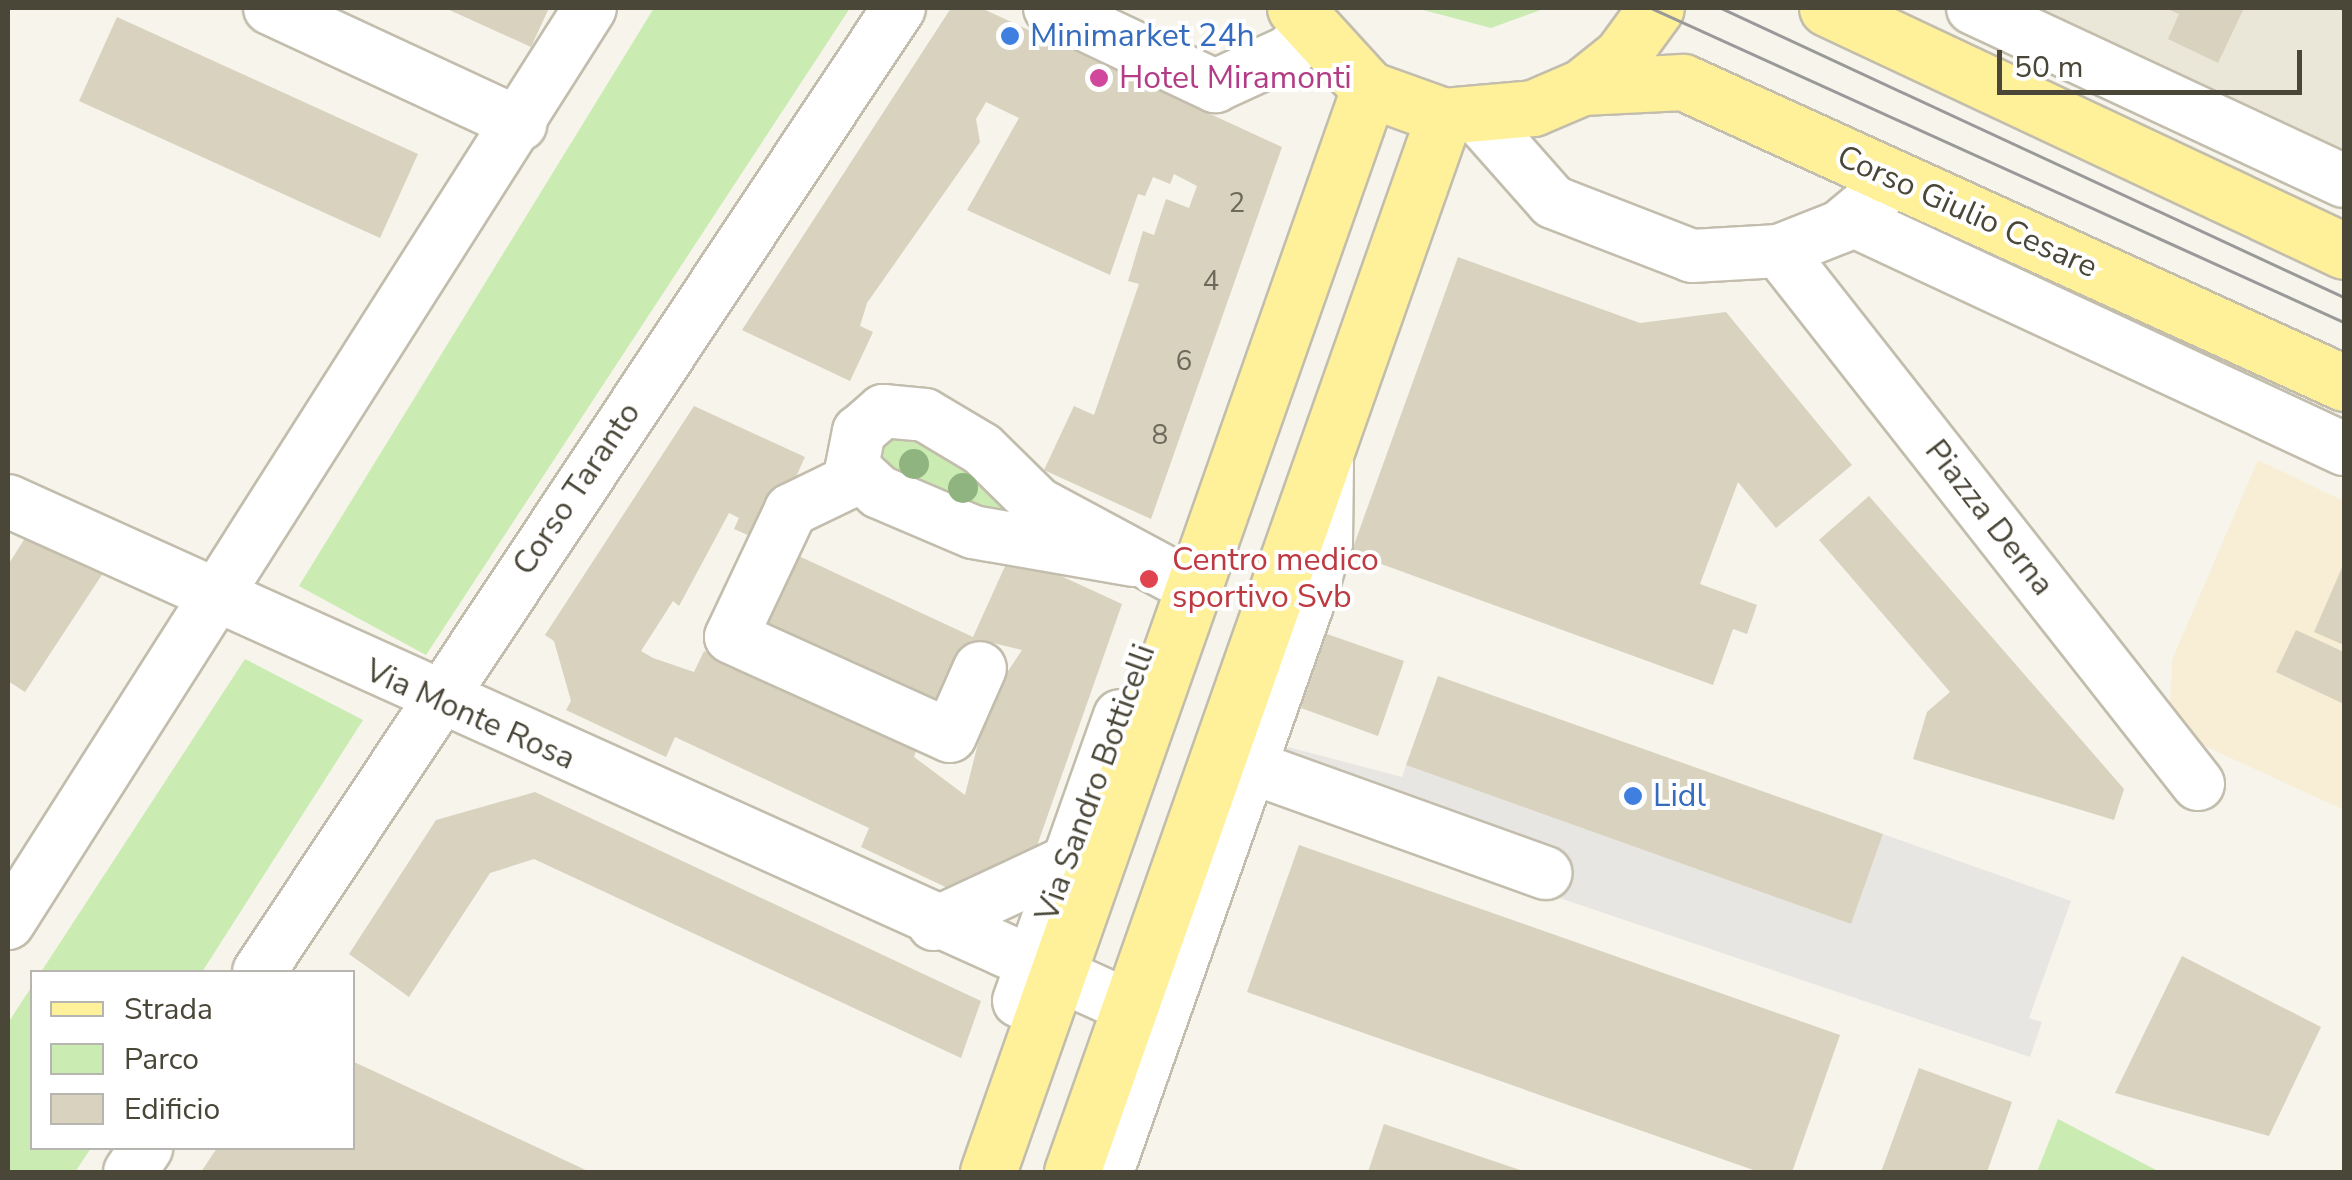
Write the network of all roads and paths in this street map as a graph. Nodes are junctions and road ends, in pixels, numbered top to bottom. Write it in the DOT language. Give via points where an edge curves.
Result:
graph roads {
  1 [pos="270,8"];
  2 [pos="590,8"];
  3 [pos="899,8"];
  4 [pos="1050,8"];
  5 [pos="1656,8"];
  6 [pos="1827,8"];
  7 [pos="1970,8"];
  8 [pos="1302,19"];
  9 [pos="1946,66"];
  10 [pos="1582,87"];
  11 [pos="1369,89"];
  12 [pos="1460,116"];
  13 [pos="520,124"];
  14 [pos="1891,178"];
  15 [pos="2344,181"];
  16 [pos="1852,220"];
  17 [pos="1997,226"];
  18 [pos="2344,250"];
  19 [pos="1779,252"];
  20 [pos="2070,320"];
  21 [pos="2344,383"];
  22 [pos="1262,410"];
  23 [pos="1327,447"];
  24 [pos="2344,449"];
  25 [pos="858,478"];
  26 [pos="8,501"];
  27 [pos="1152,568"];
  28 [pos="219,600"];
  29 [pos="980,668"];
  30 [pos="435,700"];
  31 [pos="1251,767"];
  32 [pos="2198,784"];
  33 [pos="1068,862"];
  34 [pos="1545,872"];
  35 [pos="8,923"];
  36 [pos="934,924"];
  37 [pos="260,970"];
  38 [pos="1044,972"];
  39 [pos="1144,1013"];
  40 [pos="145,1150"];
  41 [pos="130,1172"];
  42 [pos="960,1172"];
  43 [pos="988,1172"];
  44 [pos="1072,1172"];
  45 [pos="1107,1172"];
  1 -- 13 [label="street"];
  2 -- 13 [label="street"];
  3 -- 30 [label="street, Corso Taranto"];
  4 -- 8 [label="street" via="1215,86 1289,52"];
  5 -- 10 [label="main road" via="1621,56"];
  6 -- 9 [label="main road"];
  7 -- 9 [label="street"];
  7 -- 15 [label="street"];
  8 -- 11 [label="main road"];
  9 -- 18 [label="main road"];
  10 -- 12 [label="main road" via="1534,108"];
  10 -- 14 [label="main road, Corso Giulio Cesare" via="1683,82"];
  11 -- 12 [label="main road"];
  11 -- 22 [label="main road, Via Sandro Botticelli"];
  12 -- 19 [label="street" via="1541,192 1598,226 1708,258"];
  12 -- 23 [label="main road"];
  13 -- 28 [label="street"];
  14 -- 16 [label="street"];
  14 -- 17 [label="main road, Corso Giulio Cesare"];
  16 -- 19 [label="street"];
  16 -- 20 [label="street, Corso Giulio Cesare"];
  17 -- 20 [label="street"];
  17 -- 21 [label="main road, Corso Giulio Cesare"];
  19 -- 32 [label="street, Piazza Derna"];
  20 -- 24 [label="street, Corso Giulio Cesare"];
  22 -- 27 [label="street, Via Sandro Botticelli" via="1210,466"];
  22 -- 38 [label="main road, Via Sandro Botticelli"];
  23 -- 31 [label="street" via="1326,542"];
  23 -- 39 [label="main road"];
  25 -- 27 [label="street" via="958,528"];
  25 -- 27 [label="street" via="853,448 869,419 901,408 925,415 982,449 1038,504 1102,534"];
  25 -- 29 [label="street" via="791,510 731,637 950,736"];
  26 -- 28 [label="street, Via Monte Rosa"];
  27 -- 33 [label="street, Via Sandro Botticelli"];
  28 -- 30 [label="street, Via Monte Rosa"];
  28 -- 35 [label="street"];
  30 -- 36 [label="street, Via Monte Rosa"];
  30 -- 37 [label="street, Corso Taranto"];
  31 -- 34 [label="street"];
  31 -- 39 [label="street"];
  33 -- 36 [label="street"];
  33 -- 38 [label="street, Via Sandro Botticelli"];
  36 -- 38 [label="street, Via Monte Rosa"];
  38 -- 39 [label="street, Via Monte Rosa"];
  38 -- 42 [label="street, Via Sandro Botticelli"];
  38 -- 43 [label="main road, Via Sandro Botticelli"];
  39 -- 44 [label="main road"];
  39 -- 45 [label="street"];
  40 -- 41 [label="street"];
}
